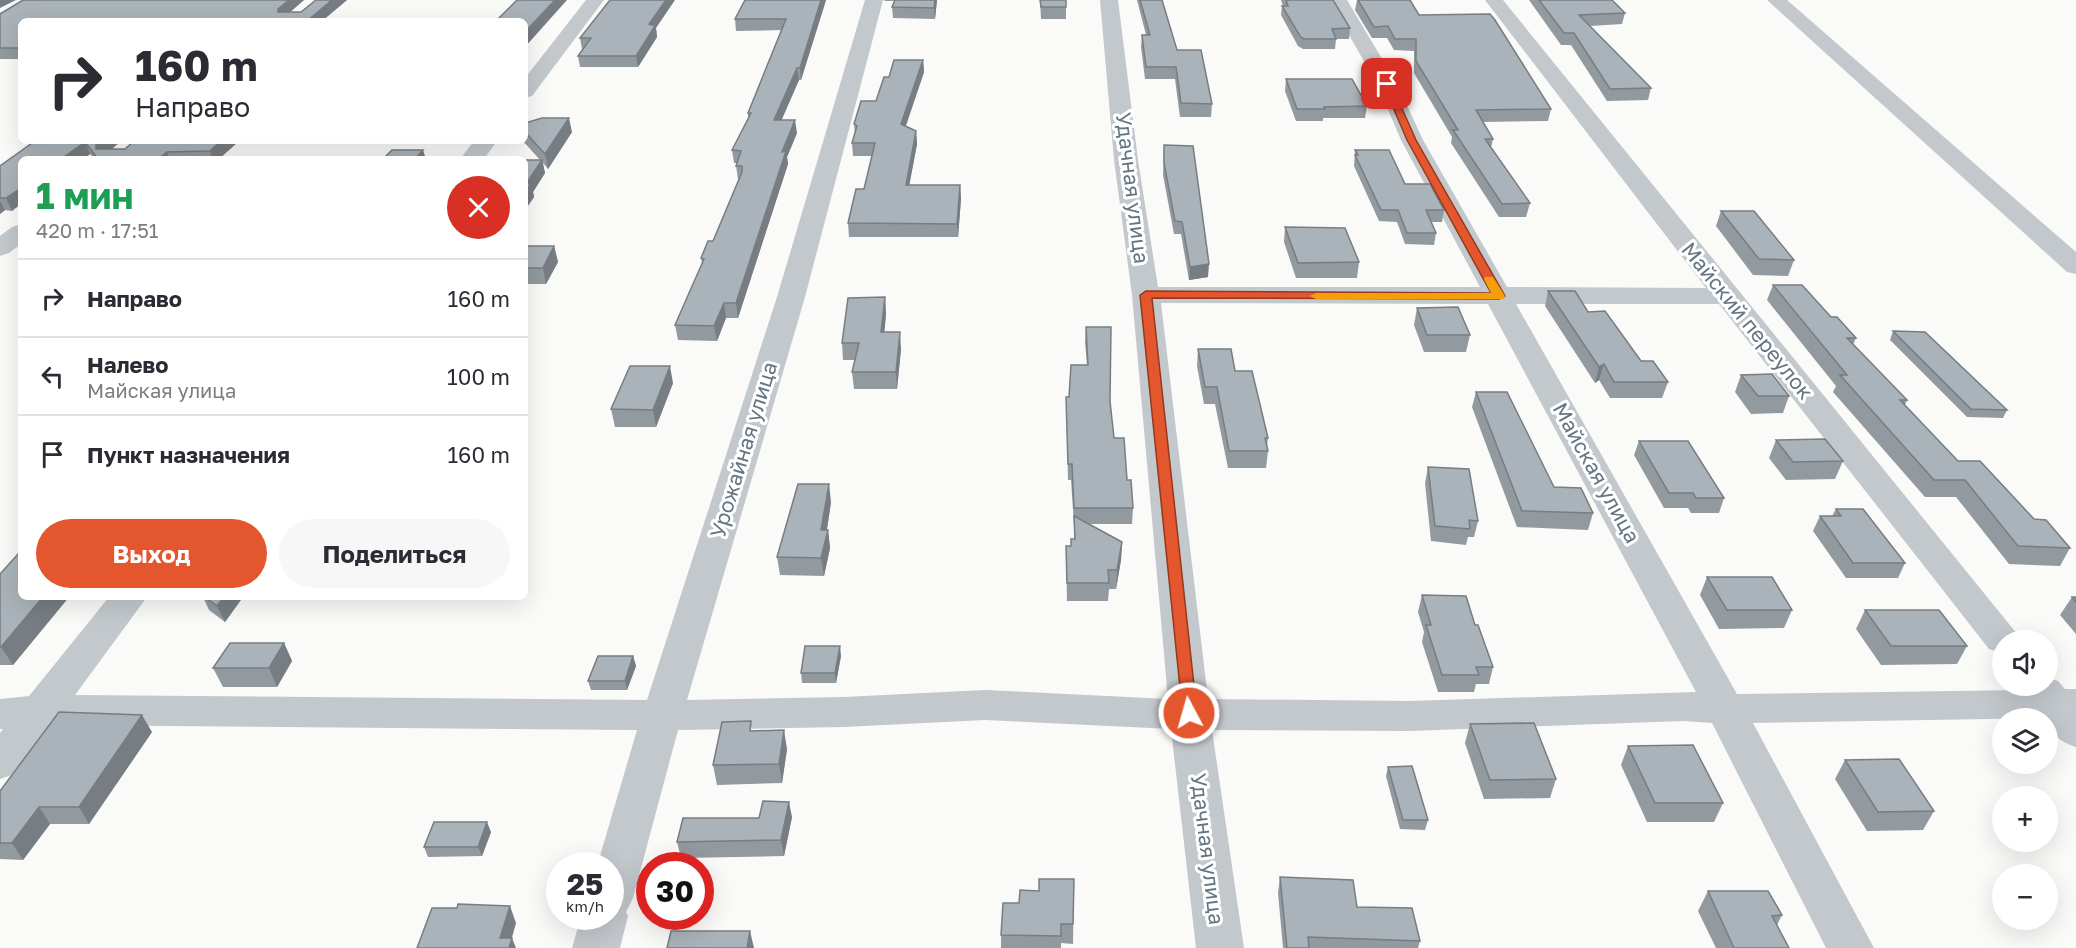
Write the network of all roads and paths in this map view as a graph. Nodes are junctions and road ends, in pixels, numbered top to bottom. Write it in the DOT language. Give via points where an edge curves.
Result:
graph roads {
  1 [pos="595,0"];
  2 [pos="874,0"];
  3 [pos="1109,0"];
  4 [pos="1338,0"];
  5 [pos="1494,0"];
  6 [pos="1776,0"];
  7 [pos="528,88"];
  8 [pos="484,144"];
  9 [pos="474,156"];
  10 [pos="18,234"];
  11 [pos="0,248"];
  12 [pos="2076,267"];
  13 [pos="1146,295"];
  14 [pos="1499,296"];
  15 [pos="1727,296"];
  16 [pos="127,600"];
  17 [pos="1995,630"];
  18 [pos="2061,706"];
  19 [pos="1725,709"];
  20 [pos="41,710"];
  21 [pos="1189,713"];
  22 [pos="0,714"];
  23 [pos="662,715"];
  24 [pos="0,763"];
  25 [pos="623,852"];
  26 [pos="601,930"];
  27 [pos="596,948"];
  28 [pos="1220,948"];
  29 [pos="1850,948"];
  1 -- 7 [label="street"];
  2 -- 23 [label="street, Урожайная улица" via="791,297"];
  3 -- 13 [label="street, Удачная улица" via="1126,160"];
  4 -- 14 [label="street, Майская улица"];
  5 -- 15 [label="street, Майский переулок"];
  6 -- 12 [label="street"];
  8 -- 9 [label="street"];
  10 -- 11 [label="street"];
  13 -- 14 [label="street"];
  13 -- 21 [label="street, Удачная улица"];
  14 -- 15 [label="street"];
  14 -- 19 [label="street, Майская улица"];
  15 -- 17 [label="street, Майский переулок"];
  16 -- 20 [label="street"];
  18 -- 19 [label="street"];
  19 -- 21 [label="street" via="1683,706 1409,716"];
  19 -- 29 [label="street, Майская улица"];
  20 -- 22 [label="street"];
  20 -- 23 [label="street"];
  20 -- 24 [label="street"];
  21 -- 23 [label="street" via="985,705"];
  21 -- 28 [label="street, Удачная улица"];
  23 -- 25 [label="street, Урожайная улица"];
  26 -- 27 [label="street"];
}
